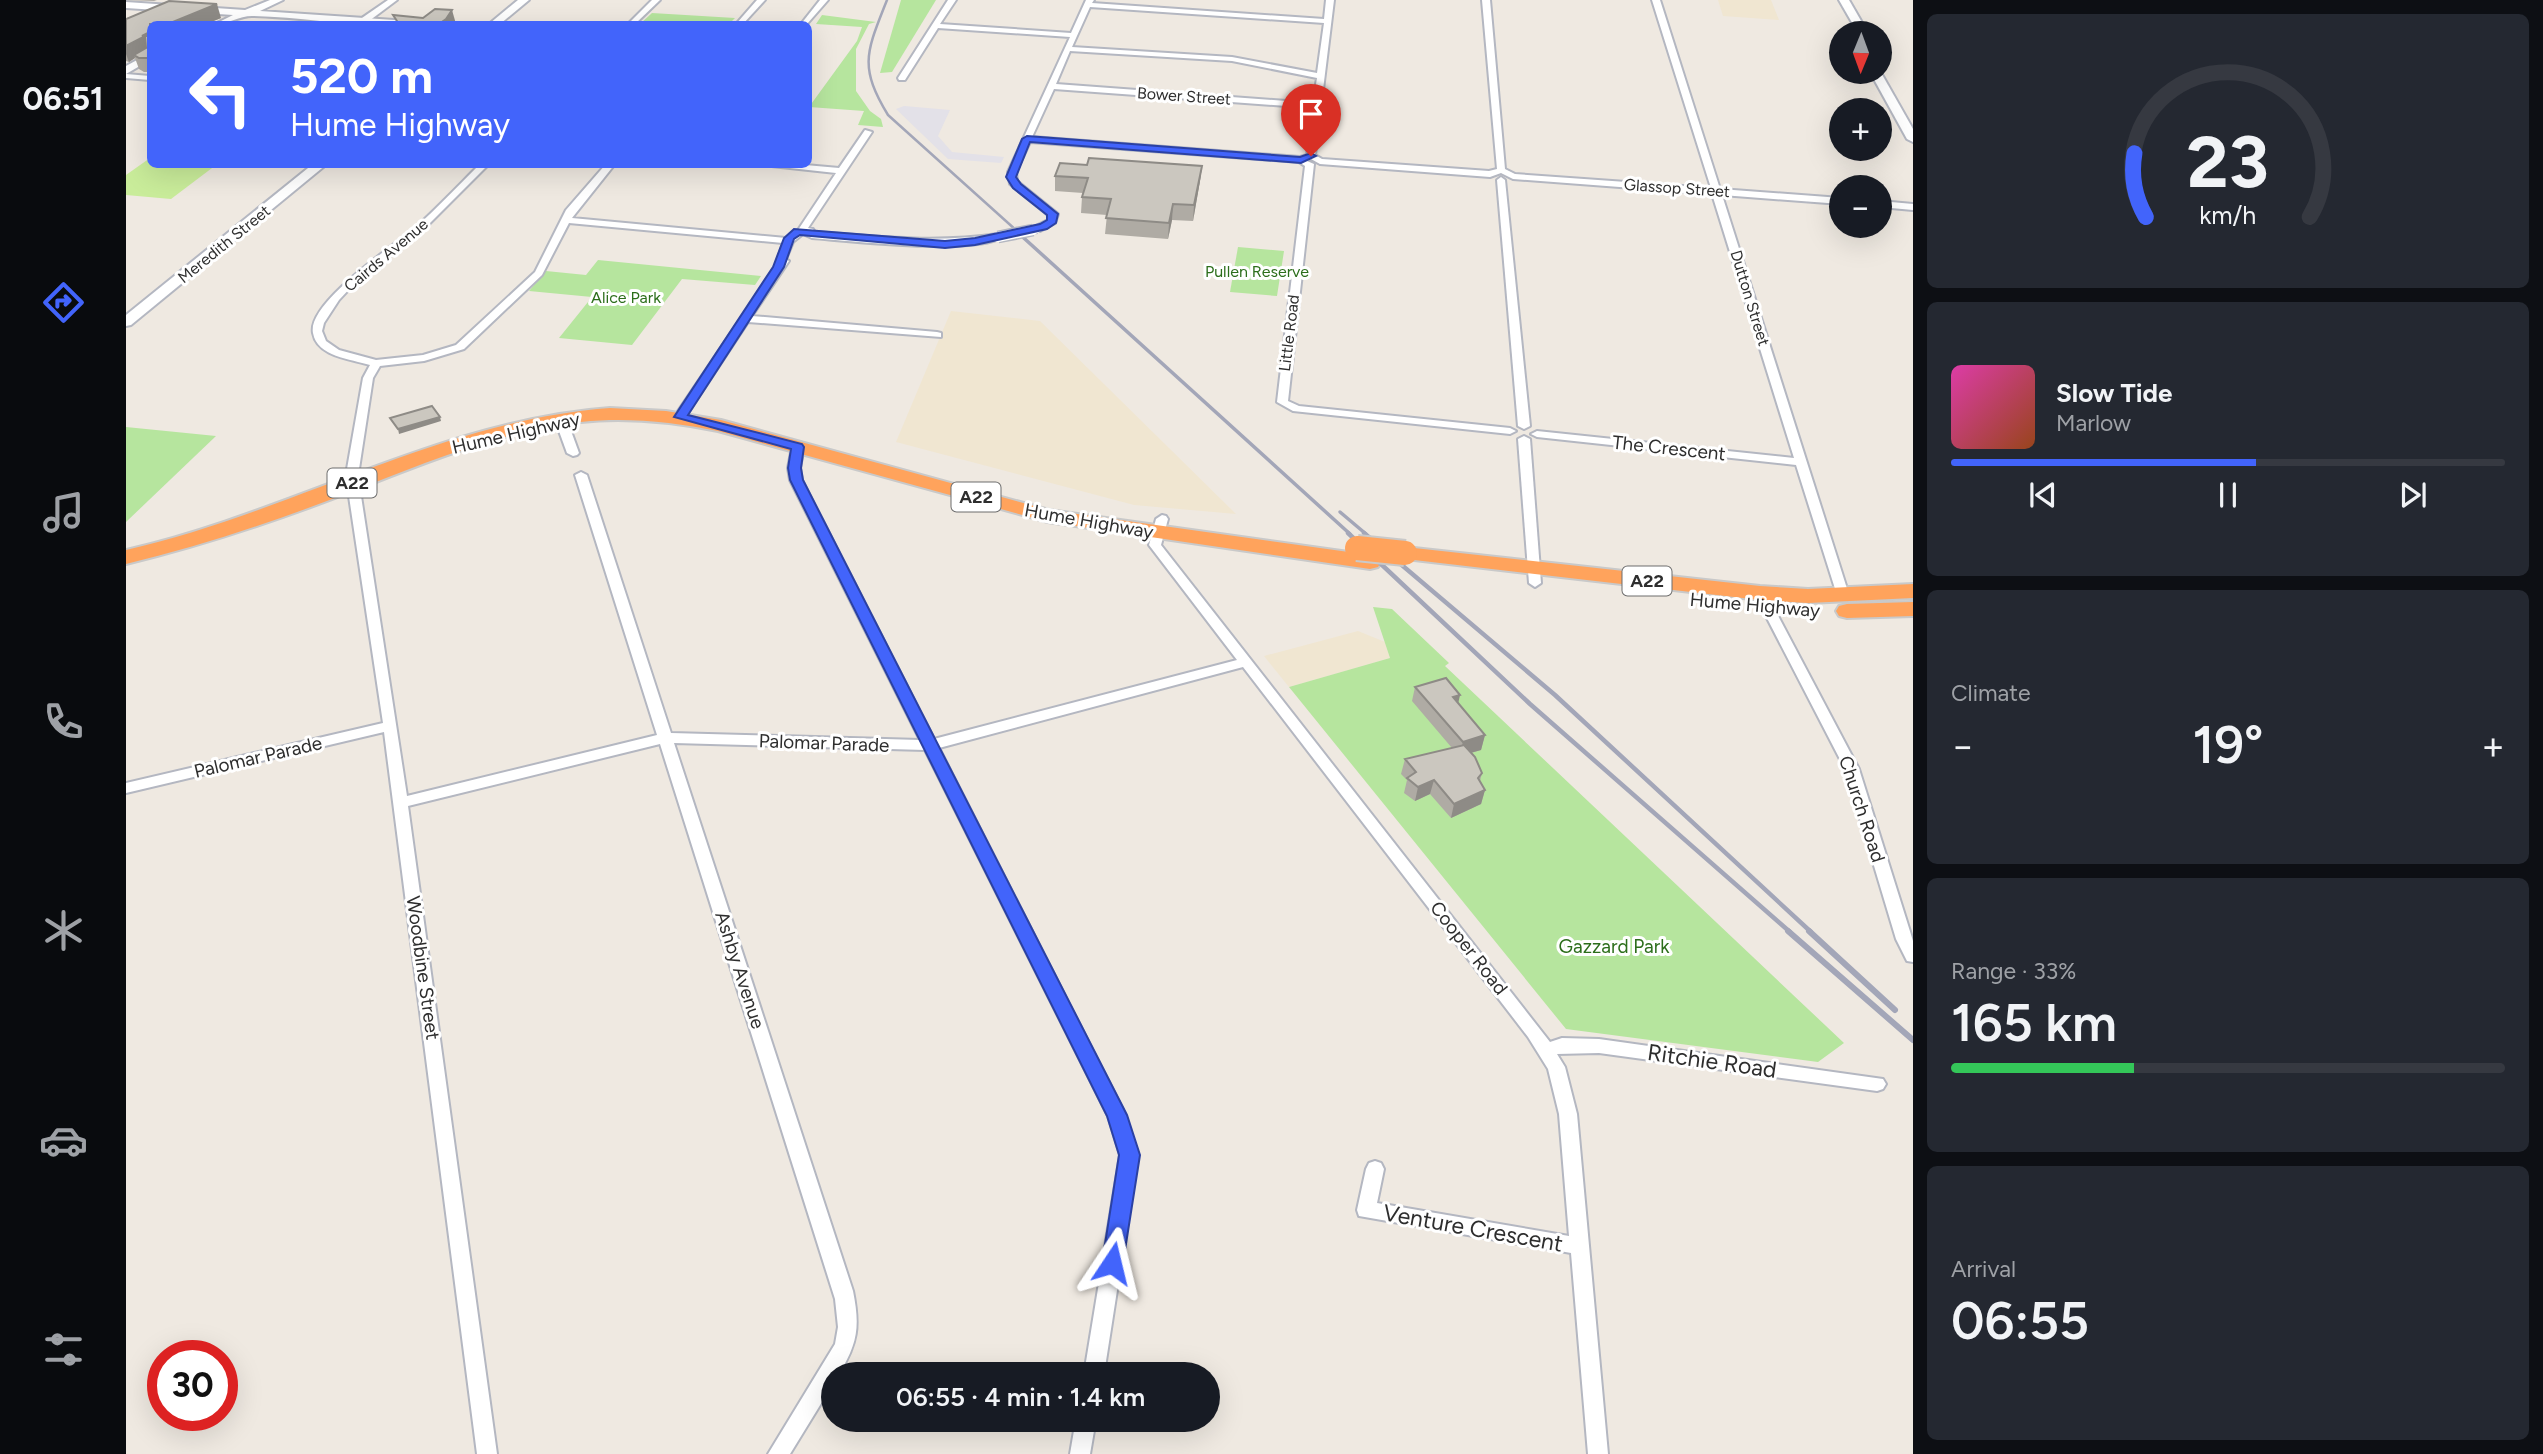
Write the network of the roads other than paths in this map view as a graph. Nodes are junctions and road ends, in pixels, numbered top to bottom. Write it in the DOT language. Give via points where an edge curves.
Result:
graph roads {
  1 [pos="278,0"];
  2 [pos="393,0"];
  3 [pos="524,0"];
  4 [pos="656,0"];
  5 [pos="761,0"];
  6 [pos="824,0"];
  7 [pos="952,0"];
  8 [pos="1330,0"];
  9 [pos="1486,0"];
  10 [pos="1656,0"];
  11 [pos="1834,0"];
  12 [pos="1844,0"];
  13 [pos="1089,2"];
  14 [pos="126,7"];
  15 [pos="245,14"];
  16 [pos="228,21"];
  17 [pos="347,21"];
  18 [pos="363,21"];
  19 [pos="498,21"];
  20 [pos="634,21"];
  21 [pos="742,21"];
  22 [pos="806,21"];
  23 [pos="1327,21"];
  24 [pos="1846,21"];
  25 [pos="1856,21"];
  26 [pos="936,26"];
  27 [pos="1073,35"];
  28 [pos="1067,49"];
  29 [pos="147,58"];
  30 [pos="126,73"];
  31 [pos="1321,76"];
  32 [pos="147,77"];
  33 [pos="902,78"];
  34 [pos="1892,83"];
  35 [pos="1882,84"];
  36 [pos="1050,86"];
  37 [pos="1317,106"];
  38 [pos="1913,120"];
  39 [pos="867,132"];
  40 [pos="1027,139"];
  41 [pos="1913,139"];
  42 [pos="1311,160"];
  43 [pos="316,168"];
  44 [pos="481,168"];
  45 [pos="608,168"];
  46 [pos="804,168"];
  47 [pos="840,171"];
  48 [pos="1501,175"];
  49 [pos="1717,192"];
  50 [pos="1829,200"];
  51 [pos="1892,205"];
  52 [pos="1913,207"];
  53 [pos="566,220"];
  54 [pos="800,236"];
  55 [pos="779,267"];
  56 [pos="746,318"];
  57 [pos="126,322"];
  58 [pos="937,335"];
  59 [pos="376,363"];
  60 [pos="685,411"];
  61 [pos="561,420"];
  62 [pos="1524,425"];
  63 [pos="1510,431"];
  64 [pos="1537,434"];
  65 [pos="1524,439"];
  66 [pos="797,447"];
  67 [pos="573,453"];
  68 [pos="1801,461"];
  69 [pos="581,475"];
  70 [pos="353,476"];
  71 [pos="1160,526"];
  72 [pos="126,544"];
  73 [pos="126,557"];
  74 [pos="1534,575"];
  75 [pos="1913,591"];
  76 [pos="1843,595"];
  77 [pos="1764,601"];
  78 [pos="1913,609"];
  79 [pos="1245,662"];
  80 [pos="390,726"];
  81 [pos="664,738"];
  82 [pos="929,745"];
  83 [pos="126,788"];
  84 [pos="400,803"];
  85 [pos="1913,956"];
  86 [pos="1547,1050"];
  87 [pos="1877,1084"];
  88 [pos="1375,1169"];
  89 [pos="1579,1246"];
  90 [pos="1096,1362"];
  91 [pos="1084,1432"];
  92 [pos="488,1454"];
  93 [pos="778,1454"];
  94 [pos="1080,1454"];
  95 [pos="1598,1454"];
  1 -- 15 [label="street"];
  2 -- 18 [label="street"];
  3 -- 19 [label="street"];
  4 -- 20 [label="street"];
  5 -- 21 [label="street"];
  6 -- 22 [label="street"];
  7 -- 26 [label="street"];
  8 -- 23 [label="street, Little Road"];
  9 -- 48 [label="street"];
  10 -- 49 [label="street, Dutton Street"];
  11 -- 24 [label="street"];
  12 -- 25 [label="street"];
  13 -- 23 [label="street"];
  13 -- 27 [label="street"];
  14 -- 15 [label="street"];
  15 -- 16 [label="street"];
  15 -- 17 [label="street"];
  23 -- 31 [label="street, Little Road"];
  26 -- 27 [label="street"];
  26 -- 33 [label="street"];
  27 -- 28 [label="street"];
  28 -- 31 [label="street" via="1232,59"];
  28 -- 36 [label="street"];
  29 -- 30 [label="street"];
  30 -- 32 [label="street"];
  31 -- 37 [label="street, Little Road"];
  34 -- 38 [label="street"];
  35 -- 41 [label="street"];
  36 -- 37 [label="street, Bower Street"];
  36 -- 40 [label="street"];
  37 -- 42 [label="street, Little Road"];
  39 -- 47 [label="street"];
  40 -- 42 [label="street"];
  40 -- 54 [label="street, bridge" via="1012,172 1013,182 1053,214 1052,221 1037,229 945,244"];
  42 -- 48 [label="street"];
  42 -- 63 [label="street, Little Road" via="1280,398 1285,405"];
  43 -- 57 [label="street, Meredith Street"];
  44 -- 59 [label="street, Cairds Avenue" via="418,230 351,282 323,314 317,331 322,343 335,352"];
  45 -- 53 [label="street"];
  46 -- 47 [label="street"];
  47 -- 54 [label="street"];
  48 -- 49 [label="street, Glassop Street"];
  48 -- 62 [label="street"];
  49 -- 50 [label="street, Glassop Street"];
  49 -- 68 [label="street, Dutton Street"];
  51 -- 52 [label="street"];
  53 -- 54 [label="street" via="771,239"];
  53 -- 59 [label="street" via="539,273 460,347 424,358"];
  54 -- 55 [label="street"];
  54 -- 55 [label="street"];
  55 -- 56 [label="street"];
  56 -- 58 [label="street"];
  56 -- 60 [label="street"];
  59 -- 70 [label="street, Woodbine Street" via="368,378"];
  60 -- 61 [label="highway, Hume Highway / A22"];
  60 -- 66 [label="highway, Hume Highway / A22"];
  60 -- 70 [label="highway, Hume Highway / A22" via="626,402 553,409 464,429"];
  60 -- 71 [label="highway, Hume Highway / A22" via="748,418"];
  61 -- 67 [label="street"];
  61 -- 70 [label="highway, Hume Highway / A22"];
  62 -- 63 [label="street"];
  62 -- 64 [label="street"];
  63 -- 65 [label="street"];
  64 -- 65 [label="street"];
  64 -- 68 [label="street, The Crescent"];
  65 -- 74 [label="street"];
  66 -- 71 [label="highway, Hume Highway / A22" via="1025,511"];
  66 -- 82 [label="street" via="796,480"];
  68 -- 76 [label="street, Dutton Street"];
  69 -- 81 [label="street, Ashby Avenue"];
  70 -- 72 [label="highway, Hume Highway / A22"];
  70 -- 73 [label="highway, Hume Highway / A22" via="244,523"];
  70 -- 80 [label="street, Woodbine Street"];
  71 -- 74 [label="highway, Hume Highway / A22"];
  71 -- 79 [label="street, Cooper Road" via="1155,545"];
  74 -- 77 [label="highway, Hume Highway / A22"];
  75 -- 76 [label="highway, Hume Highway / A22"];
  76 -- 77 [label="highway, Hume Highway / A22"];
  77 -- 78 [label="highway, Hume Highway / A22" via="1844,611"];
  77 -- 85 [label="street, Church Road" via="1852,769"];
  79 -- 82 [label="street, Palomar Parade"];
  79 -- 86 [label="street, Cooper Road"];
  80 -- 83 [label="street, Palomar Parade"];
  80 -- 84 [label="street, Woodbine Street"];
  81 -- 82 [label="street, Palomar Parade"];
  81 -- 84 [label="street, Palomar Parade"];
  81 -- 93 [label="street, Ashby Avenue" via="849,1319 843,1349"];
  82 -- 90 [label="street" via="1117,1115 1129,1155"];
  84 -- 92 [label="street, Woodbine Street"];
  86 -- 87 [label="street, Ritchie Road" via="1562,1045 1599,1046"];
  86 -- 89 [label="street, Cooper Road" via="1566,1098"];
  88 -- 89 [label="street, Venture Crescent" via="1366,1210"];
  89 -- 95 [label="street, Cooper Road"];
  91 -- 94 [label="street"];
}
